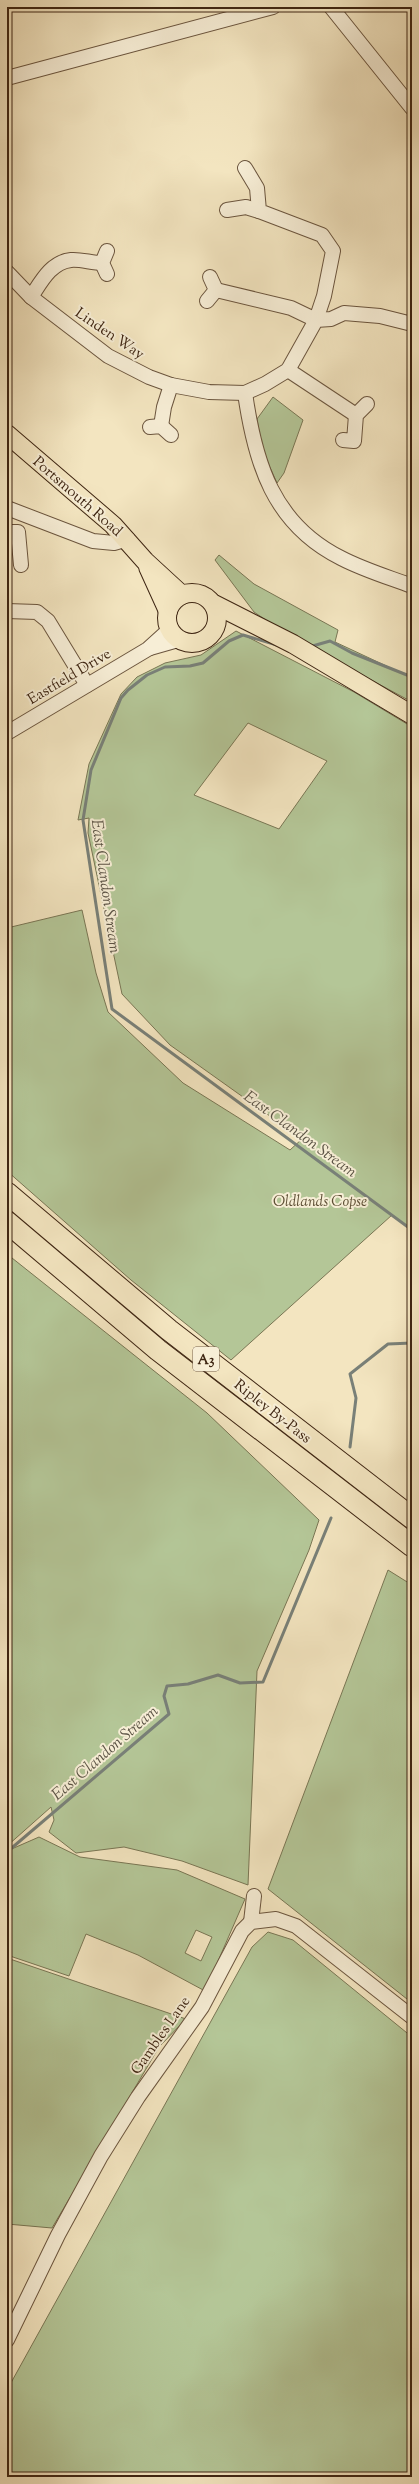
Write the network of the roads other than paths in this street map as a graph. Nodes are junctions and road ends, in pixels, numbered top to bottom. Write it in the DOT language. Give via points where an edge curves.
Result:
graph roads {
  1 [pos="273,7"];
  2 [pos="331,7"];
  3 [pos="7,78"];
  4 [pos="412,108"];
  5 [pos="246,168"];
  6 [pos="227,210"];
  7 [pos="260,211"];
  8 [pos="105,263"];
  9 [pos="7,272"];
  10 [pos="211,289"];
  11 [pos="31,297"];
  12 [pos="316,320"];
  13 [pos="412,324"];
  14 [pos="288,370"];
  15 [pos="171,385"];
  16 [pos="245,393"];
  17 [pos="367,404"];
  18 [pos="356,415"];
  19 [pos="161,429"];
  20 [pos="7,434"];
  21 [pos="343,440"];
  22 [pos="11,509"];
  23 [pos="112,525"];
  24 [pos="7,532"];
  25 [pos="76,534"];
  26 [pos="128,539"];
  27 [pos="145,561"];
  28 [pos="21,565"];
  29 [pos="412,586"];
  30 [pos="182,594"];
  31 [pos="214,604"];
  32 [pos="7,610"];
  33 [pos="168,611"];
  34 [pos="255,625"];
  35 [pos="213,632"];
  36 [pos="174,635"];
  37 [pos="87,685"];
  38 [pos="412,714"];
  39 [pos="8,729"];
  40 [pos="7,1193"];
  41 [pos="7,1222"];
  42 [pos="412,1518"];
  43 [pos="412,1546"];
  44 [pos="254,1896"];
  45 [pos="251,1922"];
  46 [pos="412,2017"];
  47 [pos="7,2340"];
  1 -- 3 [label="street"];
  2 -- 4 [label="street"];
  5 -- 7 [label="street" via="257,188"];
  6 -- 7 [label="street, Linden Way" via="246,207"];
  7 -- 12 [label="street, Linden Way" via="322,235 333,251 324,296"];
  8 -- 11 [label="street" via="71,260 56,266 45,274"];
  9 -- 11 [label="street, Linden Way"];
  10 -- 12 [label="street" via="291,308"];
  11 -- 15 [label="street, Linden Way" via="108,356 149,378"];
  12 -- 13 [label="street" via="331,319 344,313 380,316"];
  12 -- 14 [label="street, Linden Way"];
  14 -- 16 [label="street, Linden Way"];
  14 -- 18 [label="street"];
  15 -- 16 [label="street, Linden Way" via="224,394"];
  15 -- 19 [label="street"];
  16 -- 29 [label="street" via="259,464 275,498 296,525 312,540 341,558"];
  17 -- 18 [label="street"];
  18 -- 21 [label="street" via="354,441"];
  20 -- 23 [label="main road, Portsmouth Road"];
  22 -- 24 [label="street"];
  22 -- 25 [label="street"];
  23 -- 25 [label="street" via="103,533"];
  23 -- 26 [label="main road, Portsmouth Road"];
  24 -- 28 [label="street" via="18,532"];
  25 -- 26 [label="street" via="102,543"];
  26 -- 27 [label="main road, Portsmouth Road"];
  27 -- 30 [label="main road, Portsmouth Road"];
  27 -- 33 [label="main road, Portsmouth Road"];
  30 -- 31 [label="main road" via="202,594"];
  30 -- 33 [label="main road" via="171,603"];
  31 -- 34 [label="main road"];
  31 -- 35 [label="main road" via="216,618"];
  32 -- 37 [label="street" via="37,612 48,621"];
  33 -- 36 [label="main road, Portsmouth Road"];
  34 -- 35 [label="main road"];
  34 -- 38 [label="main road" via="309,653"];
  35 -- 36 [label="main road" via="196,643 187,643"];
  36 -- 37 [label="street, Eastfield Drive"];
  37 -- 39 [label="street, Eastfield Drive"];
  40 -- 42 [label="highway, Ripley By-Pass / A3" via="169,1330"];
  41 -- 43 [label="highway, Ripley By-Pass / A3" via="158,1350"];
  44 -- 45 [label="street"];
  45 -- 46 [label="street" via="276,1919 296,1926"];
  45 -- 47 [label="street, Gambles Lane" via="242,1931 202,2007 147,2084 101,2156 58,2235"];
}
